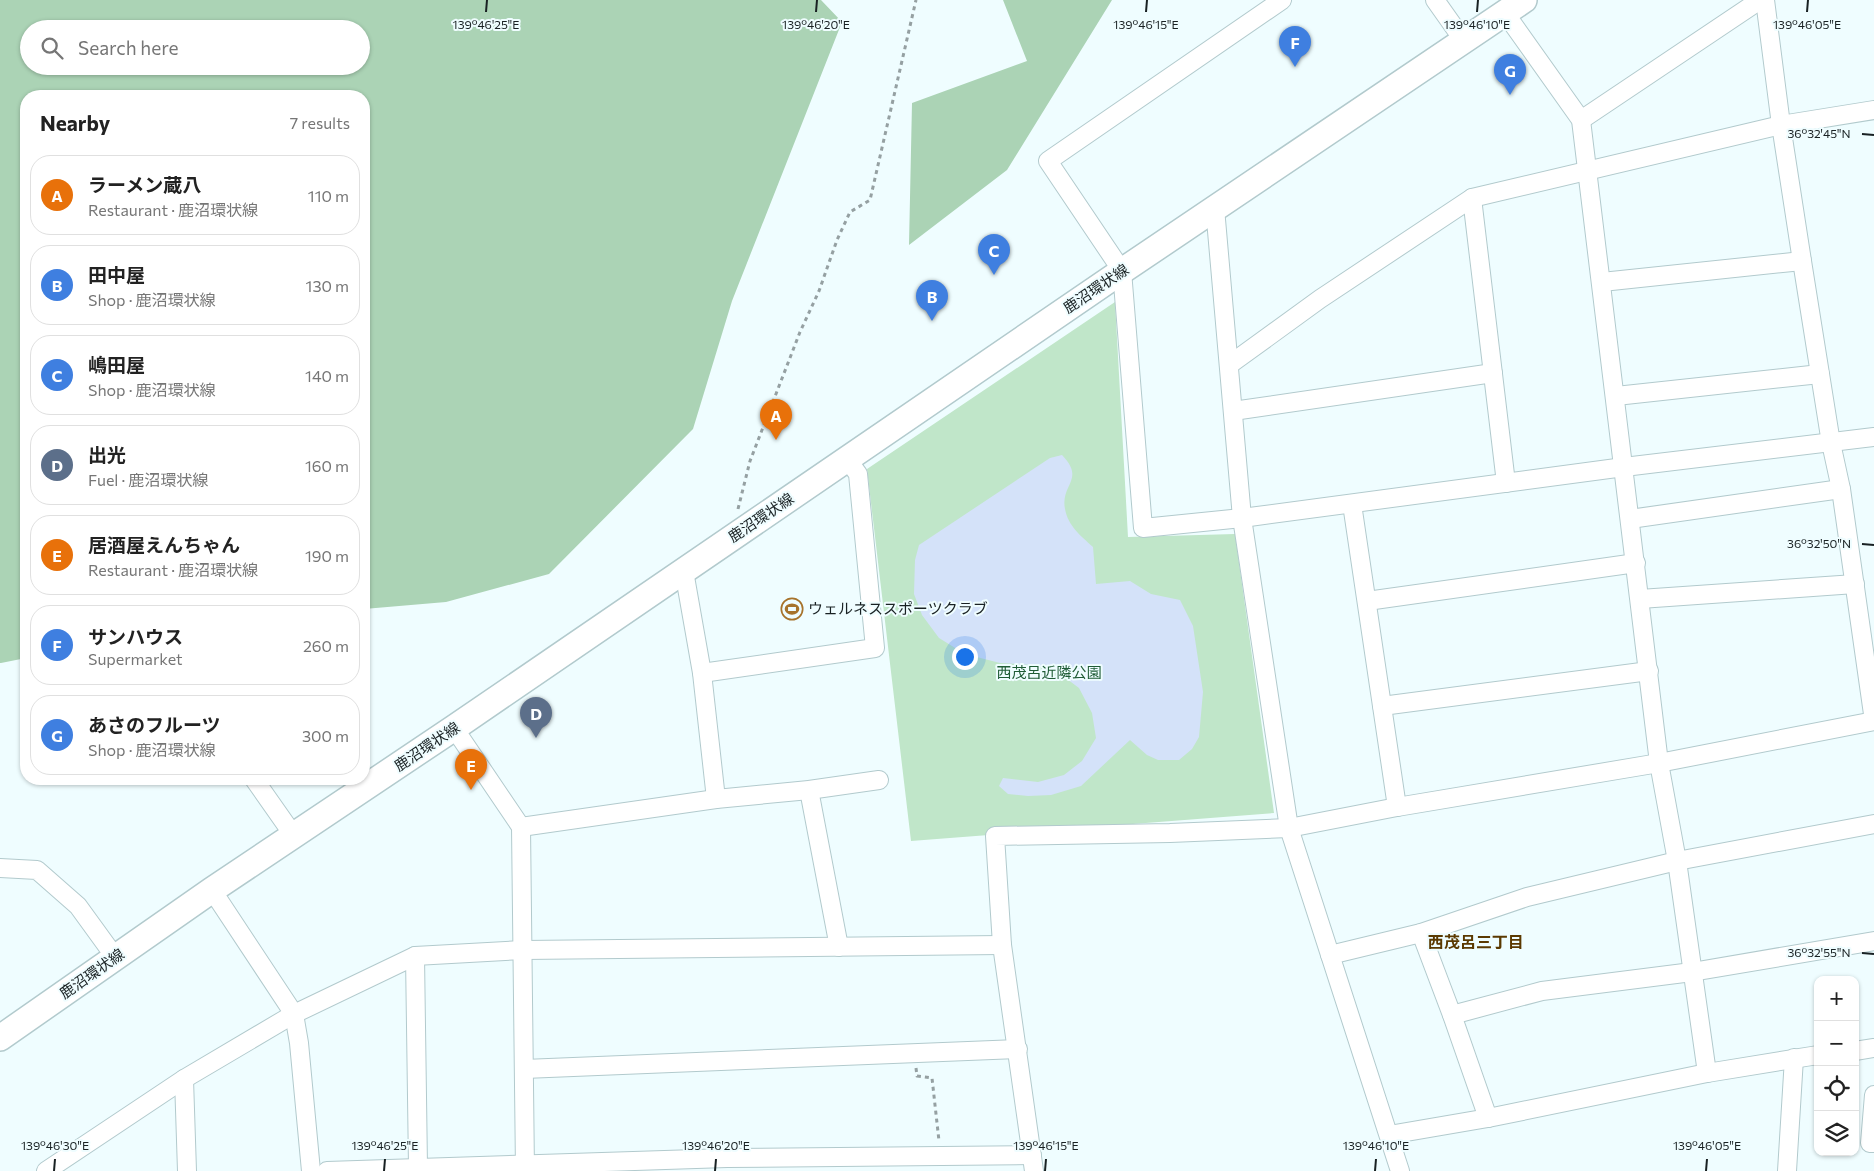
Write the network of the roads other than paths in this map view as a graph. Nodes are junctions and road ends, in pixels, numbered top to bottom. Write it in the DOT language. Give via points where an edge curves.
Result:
graph roads {
  1 [pos="1282,0"];
  2 [pos="1435,0"];
  3 [pos="1760,0"];
  4 [pos="1765,0"];
  5 [pos="1514,6"];
  6 [pos="1464,41"];
  7 [pos="1874,110"];
  8 [pos="1581,120"];
  9 [pos="1781,125"];
  10 [pos="1588,171"];
  11 [pos="1472,198"];
  12 [pos="1216,208"];
  13 [pos="1802,261"];
  14 [pos="1122,271"];
  15 [pos="1602,282"];
  16 [pos="1229,365"];
  17 [pos="1493,373"];
  18 [pos="1820,374"];
  19 [pos="1616,396"];
  20 [pos="1233,411"];
  21 [pos="1874,437"];
  22 [pos="1831,443"];
  23 [pos="847,459"];
  24 [pos="1624,467"];
  25 [pos="1506,483"];
  26 [pos="1841,490"];
  27 [pos="1352,504"];
  28 [pos="1242,518"];
  29 [pos="1630,519"];
  30 [pos="1636,563"];
  31 [pos="684,571"];
  32 [pos="1855,584"];
  33 [pos="1640,599"];
  34 [pos="1367,601"];
  35 [pos="1648,671"];
  36 [pos="702,673"];
  37 [pos="1382,706"];
  38 [pos="1874,721"];
  39 [pos="454,728"];
  40 [pos="1659,762"];
  41 [pos="879,780"];
  42 [pos="258,785"];
  43 [pos="370,785"];
  44 [pos="370,785"];
  45 [pos="809,790"];
  46 [pos="716,799"];
  47 [pos="1397,807"];
  48 [pos="1874,824"];
  49 [pos="521,827"];
  50 [pos="1289,828"];
  51 [pos="294,836"];
  52 [pos="1677,861"];
  53 [pos="0,868"];
  54 [pos="212,890"];
  55 [pos="1421,933"];
  56 [pos="1874,941"];
  57 [pos="1002,945"];
  58 [pos="839,947"];
  59 [pos="523,950"];
  60 [pos="1330,954"];
  61 [pos="415,956"];
  62 [pos="115,957"];
  63 [pos="1692,972"];
  64 [pos="294,1014"];
  65 [pos="1452,1015"];
  66 [pos="0,1038"];
  67 [pos="1874,1048"];
  68 [pos="1018,1049"];
  69 [pos="1859,1050"];
  70 [pos="1814,1056"];
  71 [pos="1794,1058"];
  72 [pos="524,1069"];
  73 [pos="1707,1073"];
  74 [pos="184,1079"];
  75 [pos="1874,1095"];
  76 [pos="1488,1118"];
  77 [pos="1389,1135"];
  78 [pos="1874,1143"];
  79 [pos="1033,1163"];
  80 [pos="727,1164"];
  81 [pos="418,1167"];
  82 [pos="525,1167"];
  83 [pos="54,1168"];
  84 [pos="187,1171"];
  85 [pos="311,1171"];
  86 [pos="327,1171"];
  87 [pos="1400,1171"];
  88 [pos="1788,1171"];
  1 -- 14 [label="street" via="1048,161"];
  2 -- 6 [label="street"];
  3 -- 8 [label="street"];
  4 -- 9 [label="street"];
  5 -- 6 [label="main road, 鹿沼環状線"];
  5 -- 8 [label="street"];
  6 -- 12 [label="main road, 鹿沼環状線"];
  7 -- 9 [label="street"];
  8 -- 10 [label="street"];
  9 -- 10 [label="street"];
  9 -- 13 [label="street"];
  10 -- 11 [label="street"];
  10 -- 15 [label="street"];
  11 -- 16 [label="street" via="1320,299"];
  11 -- 17 [label="street"];
  12 -- 14 [label="main road, 鹿沼環状線"];
  12 -- 16 [label="street"];
  13 -- 15 [label="street"];
  13 -- 18 [label="street"];
  14 -- 23 [label="main road, 鹿沼環状線"];
  14 -- 28 [label="street" via="1144,528"];
  15 -- 19 [label="street"];
  16 -- 20 [label="street"];
  17 -- 20 [label="street"];
  17 -- 25 [label="street"];
  18 -- 19 [label="street"];
  18 -- 22 [label="street"];
  19 -- 24 [label="street"];
  20 -- 28 [label="street"];
  21 -- 22 [label="street"];
  22 -- 24 [label="street"];
  22 -- 26 [label="street"];
  23 -- 31 [label="main road, 鹿沼環状線"];
  23 -- 36 [label="street" via="858,474 875,648"];
  24 -- 25 [label="street"];
  24 -- 29 [label="street"];
  25 -- 27 [label="street"];
  26 -- 29 [label="street"];
  26 -- 32 [label="street"];
  27 -- 28 [label="street"];
  27 -- 34 [label="street"];
  28 -- 50 [label="street"];
  29 -- 30 [label="street"];
  30 -- 33 [label="street"];
  30 -- 34 [label="street"];
  31 -- 36 [label="street"];
  31 -- 39 [label="main road, 鹿沼環状線"];
  32 -- 33 [label="street"];
  32 -- 38 [label="street"];
  33 -- 35 [label="street"];
  34 -- 37 [label="street"];
  35 -- 37 [label="street"];
  35 -- 40 [label="street"];
  36 -- 46 [label="street"];
  37 -- 47 [label="street"];
  38 -- 40 [label="street"];
  39 -- 43 [label="main road, 鹿沼環状線"];
  39 -- 49 [label="street"];
  40 -- 47 [label="street"];
  40 -- 52 [label="street"];
  41 -- 45 [label="street"];
  42 -- 51 [label="street"];
  44 -- 51 [label="main road, 鹿沼環状線"];
  45 -- 46 [label="street"];
  45 -- 58 [label="street"];
  46 -- 49 [label="street"];
  47 -- 50 [label="street"];
  48 -- 52 [label="street"];
  49 -- 59 [label="street"];
  50 -- 57 [label="street" via="995,836"];
  50 -- 60 [label="street"];
  51 -- 54 [label="main road, 鹿沼環状線"];
  52 -- 55 [label="street" via="1528,897"];
  52 -- 63 [label="street"];
  53 -- 62 [label="street" via="37,870 78,906"];
  54 -- 62 [label="main road, 鹿沼環状線"];
  54 -- 64 [label="street"];
  55 -- 60 [label="street"];
  55 -- 65 [label="street"];
  56 -- 63 [label="street"];
  57 -- 58 [label="street"];
  57 -- 68 [label="street"];
  58 -- 59 [label="street"];
  59 -- 61 [label="street"];
  59 -- 72 [label="street"];
  60 -- 77 [label="street"];
  61 -- 64 [label="street"];
  61 -- 81 [label="street"];
  62 -- 66 [label="main road, 鹿沼環状線"];
  63 -- 65 [label="street" via="1542,991"];
  63 -- 73 [label="street"];
  64 -- 74 [label="street"];
  64 -- 85 [label="street"];
  65 -- 76 [label="street"];
  67 -- 69 [label="street"];
  68 -- 72 [label="street"];
  68 -- 79 [label="street"];
  70 -- 71 [label="street"];
  71 -- 73 [label="street"];
  71 -- 88 [label="street"];
  72 -- 82 [label="street"];
  73 -- 76 [label="street"];
  74 -- 83 [label="street"];
  74 -- 84 [label="street"];
  75 -- 78 [label="street" via="1870,1144"];
  76 -- 77 [label="street"];
  77 -- 87 [label="street"];
  79 -- 80 [label="street" via="941,1157"];
  80 -- 82 [label="street"];
  81 -- 82 [label="street"];
  81 -- 86 [label="street"];
}
